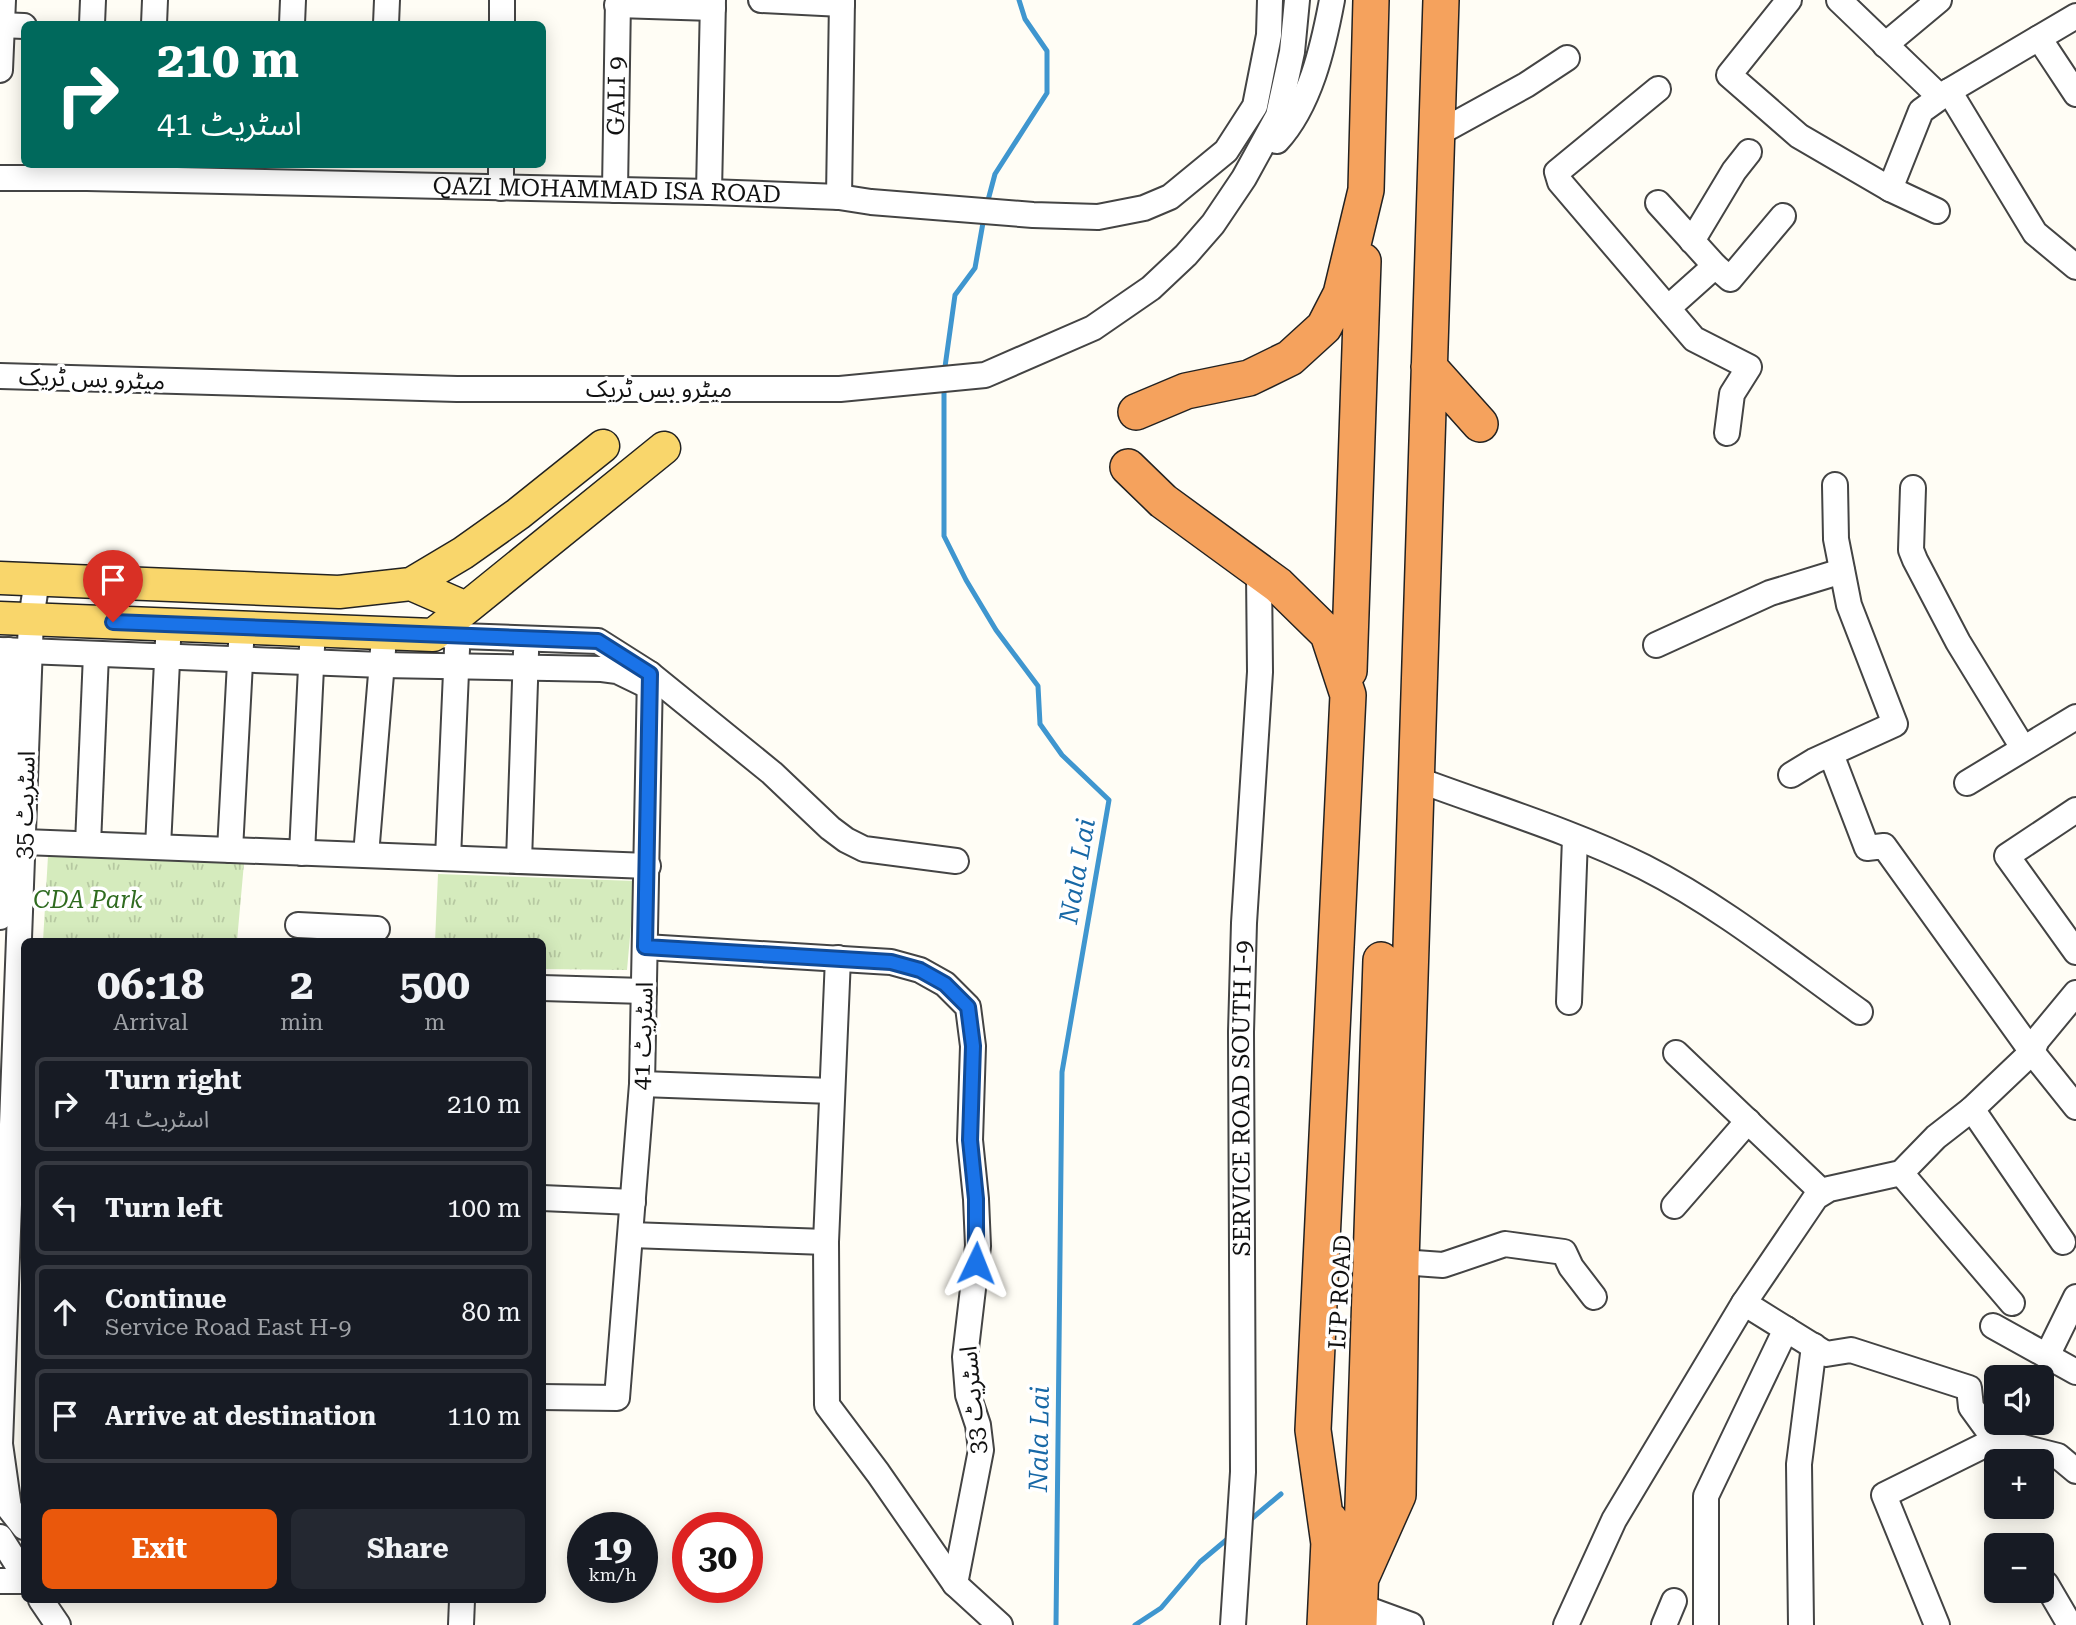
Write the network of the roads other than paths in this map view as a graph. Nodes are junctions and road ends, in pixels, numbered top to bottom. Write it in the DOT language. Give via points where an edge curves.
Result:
graph roads {
  1 [pos="3,0"];
  2 [pos="93,0"];
  3 [pos="155,0"];
  4 [pos="293,0"];
  5 [pos="387,0"];
  6 [pos="502,0"];
  7 [pos="761,0"];
  8 [pos="1270,0"];
  9 [pos="1297,0"];
  10 [pos="1332,0"];
  11 [pos="1371,0"];
  12 [pos="1441,0"];
  13 [pos="1789,0"];
  14 [pos="1839,0"];
  15 [pos="1939,0"];
  16 [pos="842,2"];
  17 [pos="617,3"];
  18 [pos="713,4"];
  19 [pos="2076,16"];
  20 [pos="92,21"];
  21 [pos="154,21"];
  22 [pos="292,21"];
  23 [pos="387,21"];
  24 [pos="502,21"];
  25 [pos="9,25"];
  26 [pos="2039,38"];
  27 [pos="1885,45"];
  28 [pos="1567,58"];
  29 [pos="0,70"];
  30 [pos="1658,89"];
  31 [pos="1944,94"];
  32 [pos="2076,94"];
  33 [pos="1437,134"];
  34 [pos="1749,152"];
  35 [pos="88,171"];
  36 [pos="149,173"];
  37 [pos="288,174"];
  38 [pos="381,175"];
  39 [pos="501,176"];
  40 [pos="0,178"];
  41 [pos="1244,178"];
  42 [pos="1890,189"];
  43 [pos="615,190"];
  44 [pos="1366,190"];
  45 [pos="709,192"];
  46 [pos="839,197"];
  47 [pos="1658,203"];
  48 [pos="1937,211"];
  49 [pos="1783,216"];
  50 [pos="1692,241"];
  51 [pos="1715,266"];
  52 [pos="2076,267"];
  53 [pos="1668,308"];
  54 [pos="1429,367"];
  55 [pos="0,376"];
  56 [pos="1136,412"];
  57 [pos="1480,424"];
  58 [pos="1727,433"];
  59 [pos="603,446"];
  60 [pos="664,448"];
  61 [pos="1128,467"];
  62 [pos="1835,485"];
  63 [pos="1913,488"];
  64 [pos="1842,571"];
  65 [pos="1259,573"];
  66 [pos="0,578"];
  67 [pos="37,580"];
  68 [pos="411,584"];
  69 [pos="0,618"];
  70 [pos="31,619"];
  71 [pos="168,625"];
  72 [pos="452,626"];
  73 [pos="242,628"];
  74 [pos="311,630"];
  75 [pos="383,633"];
  76 [pos="526,637"];
  77 [pos="1656,645"];
  78 [pos="13,651"];
  79 [pos="96,654"];
  80 [pos="168,657"];
  81 [pos="240,659"];
  82 [pos="312,662"];
  83 [pos="382,665"];
  84 [pos="456,666"];
  85 [pos="527,668"];
  86 [pos="650,681"];
  87 [pos="1348,695"];
  88 [pos="2076,717"];
  89 [pos="2022,748"];
  90 [pos="1830,754"];
  91 [pos="1791,775"];
  92 [pos="1416,779"];
  93 [pos="1967,783"];
  94 [pos="2076,810"];
  95 [pos="1575,838"];
  96 [pos="88,844"];
  97 [pos="12,847"];
  98 [pos="159,847"];
  99 [pos="230,850"];
  100 [pos="302,853"];
  101 [pos="366,855"];
  102 [pos="448,858"];
  103 [pos="519,861"];
  104 [pos="956,861"];
  105 [pos="648,866"];
  106 [pos="0,917"];
  107 [pos="298,925"];
  108 [pos="377,929"];
  109 [pos="349,935"];
  110 [pos="645,947"];
  111 [pos="21,952"];
  112 [pos="2076,952"];
  113 [pos="838,958"];
  114 [pos="546,988"];
  115 [pos="644,991"];
  116 [pos="2076,993"];
  117 [pos="1569,1002"];
  118 [pos="1860,1012"];
  119 [pos="21,1017"];
  120 [pos="2032,1052"];
  121 [pos="1676,1053"];
  122 [pos="20,1078"];
  123 [pos="642,1084"];
  124 [pos="832,1091"];
  125 [pos="2076,1107"];
  126 [pos="1972,1110"];
  127 [pos="1748,1121"];
  128 [pos="19,1133"];
  129 [pos="18,1174"];
  130 [pos="1901,1174"];
  131 [pos="1822,1192"];
  132 [pos="546,1198"];
  133 [pos="633,1202"];
  134 [pos="1674,1206"];
  135 [pos="631,1235"];
  136 [pos="825,1242"];
  137 [pos="2063,1242"];
  138 [pos="1401,1262"];
  139 [pos="11,1269"];
  140 [pos="1594,1297"];
  141 [pos="2076,1297"];
  142 [pos="1744,1303"];
  143 [pos="2012,1303"];
  144 [pos="1993,1325"];
  145 [pos="1786,1329"];
  146 [pos="1814,1346"];
  147 [pos="2047,1356"];
  148 [pos="2076,1372"];
  149 [pos="546,1397"];
  150 [pos="1995,1440"];
  151 [pos="0,1444"];
  152 [pos="2076,1471"];
  153 [pos="21,1523"];
  154 [pos="0,1537"];
  155 [pos="1329,1544"];
  156 [pos="21,1570"];
  157 [pos="0,1581"];
  158 [pos="21,1581"];
  159 [pos="955,1584"];
  160 [pos="2054,1598"];
  161 [pos="1674,1601"];
  162 [pos="43,1603"];
  163 [pos="62,1603"];
  164 [pos="462,1603"];
  165 [pos="1360,1603"];
  166 [pos="58,1625"];
  167 [pos="75,1625"];
  168 [pos="461,1625"];
  169 [pos="1000,1625"];
  170 [pos="1233,1625"];
  171 [pos="1325,1625"];
  172 [pos="1411,1625"];
  173 [pos="1566,1625"];
  174 [pos="1664,1625"];
  175 [pos="1706,1625"];
  176 [pos="1801,1625"];
  177 [pos="1937,1625"];
  178 [pos="2070,1625"];
  1 -- 25 [label="street"];
  2 -- 20 [label="street"];
  3 -- 21 [label="street"];
  4 -- 22 [label="street"];
  5 -- 23 [label="street"];
  6 -- 24 [label="street"];
  7 -- 16 [label="street"];
  8 -- 46 [label="street, QAZI MOHAMMAD ISA ROAD" via="1269,35 1255,106 1226,151 1170,197 1144,208 1098,217"];
  9 -- 41 [label="street, میٹرو بس ٹریک" via="1278,116"];
  10 -- 41 [label="street, میٹرو بس ٹریک" via="1309,84 1291,126"];
  11 -- 44 [label="highway"];
  12 -- 33 [label="highway"];
  13 -- 42 [label="street" via="1729,75 1799,136"];
  14 -- 27 [label="street"];
  15 -- 27 [label="street"];
  16 -- 46 [label="street"];
  17 -- 18 [label="street"];
  17 -- 43 [label="street, GALI 9"];
  18 -- 45 [label="street"];
  19 -- 26 [label="street"];
  25 -- 29 [label="street"];
  26 -- 31 [label="street"];
  26 -- 32 [label="street"];
  27 -- 31 [label="street"];
  28 -- 33 [label="street"];
  30 -- 53 [label="street" via="1557,172 1560,182"];
  31 -- 42 [label="street" via="1921,111"];
  31 -- 52 [label="street" via="2035,233"];
  33 -- 54 [label="highway"];
  34 -- 50 [label="street"];
  35 -- 36 [label="street, QAZI MOHAMMAD ISA ROAD"];
  35 -- 40 [label="street, QAZI MOHAMMAD ISA ROAD"];
  36 -- 37 [label="street, QAZI MOHAMMAD ISA ROAD"];
  37 -- 38 [label="street, QAZI MOHAMMAD ISA ROAD"];
  38 -- 39 [label="street, QAZI MOHAMMAD ISA ROAD"];
  39 -- 43 [label="street, QAZI MOHAMMAD ISA ROAD"];
  41 -- 55 [label="street, میٹرو بس ٹریک" via="1186,256 1152,288 1093,328 985,375 840,389 457,389"];
  42 -- 48 [label="street"];
  43 -- 45 [label="street, QAZI MOHAMMAD ISA ROAD"];
  44 -- 56 [label="highway" via="1341,294 1324,327 1290,358 1250,379 1186,391"];
  44 -- 87 [label="highway"];
  45 -- 46 [label="street, QAZI MOHAMMAD ISA ROAD"];
  47 -- 50 [label="street"];
  49 -- 51 [label="street" via="1730,279"];
  50 -- 51 [label="street"];
  51 -- 53 [label="street"];
  53 -- 58 [label="street" via="1694,339 1749,367 1732,394"];
  54 -- 57 [label="highway"];
  54 -- 92 [label="highway"];
  59 -- 68 [label="main road" via="518,514"];
  60 -- 72 [label="main road"];
  61 -- 65 [label="highway" via="1163,501"];
  62 -- 64 [label="street"];
  63 -- 89 [label="street" via="1915,560"];
  64 -- 77 [label="street" via="1770,593"];
  64 -- 90 [label="street" via="1849,605 1895,724"];
  65 -- 87 [label="highway" via="1328,634"];
  65 -- 170 [label="street, SERVICE ROAD SOUTH I-9" via="1260,672 1241,1032 1243,1472"];
  66 -- 67 [label="main road"];
  67 -- 68 [label="main road" via="339,592"];
  67 -- 70 [label="street, اسٹریٹ 35"];
  68 -- 72 [label="main road"];
  69 -- 70 [label="main road"];
  70 -- 71 [label="main road"];
  70 -- 78 [label="street, اسٹریٹ 35"];
  71 -- 73 [label="main road"];
  71 -- 80 [label="street"];
  72 -- 75 [label="main road"];
  72 -- 76 [label="street"];
  72 -- 84 [label="street"];
  73 -- 74 [label="main road"];
  73 -- 81 [label="street"];
  74 -- 75 [label="main road"];
  74 -- 82 [label="street"];
  75 -- 83 [label="street"];
  76 -- 85 [label="street"];
  76 -- 86 [label="street" via="598,641"];
  78 -- 79 [label="street"];
  78 -- 97 [label="street, اسٹریٹ 35"];
  79 -- 80 [label="street"];
  79 -- 96 [label="street"];
  80 -- 81 [label="street"];
  80 -- 98 [label="street"];
  81 -- 82 [label="street"];
  81 -- 99 [label="street"];
  82 -- 83 [label="street"];
  82 -- 100 [label="street"];
  83 -- 84 [label="street"];
  83 -- 101 [label="street"];
  84 -- 85 [label="street"];
  84 -- 102 [label="street"];
  85 -- 86 [label="street" via="601,669"];
  85 -- 103 [label="street"];
  86 -- 104 [label="street" via="772,773 846,840 864,849"];
  86 -- 105 [label="street, اسٹریٹ 41"];
  87 -- 155 [label="highway" via="1313,1430"];
  88 -- 89 [label="street"];
  89 -- 93 [label="street"];
  90 -- 91 [label="street"];
  90 -- 120 [label="street" via="1867,848 1884,846"];
  92 -- 95 [label="street"];
  92 -- 138 [label="highway"];
  94 -- 112 [label="street" via="2007,856"];
  95 -- 117 [label="street"];
  95 -- 118 [label="street" via="1644,867 1712,906"];
  96 -- 97 [label="street"];
  96 -- 98 [label="street"];
  97 -- 106 [label="street"];
  97 -- 111 [label="street, اسٹریٹ 35"];
  98 -- 99 [label="street"];
  99 -- 100 [label="street"];
  100 -- 101 [label="street"];
  101 -- 102 [label="street"];
  102 -- 103 [label="street"];
  103 -- 105 [label="street"];
  105 -- 110 [label="street, اسٹریٹ 41"];
  107 -- 109 [label="street"];
  108 -- 109 [label="street"];
  110 -- 113 [label="street, اسٹریٹ 33"];
  110 -- 115 [label="street, اسٹریٹ 41"];
  113 -- 124 [label="street"];
  113 -- 159 [label="street, اسٹریٹ 33" via="891,962 920,970 945,984 968,1007 973,1046 970,1140 978,1246 965,1357 981,1450"];
  114 -- 115 [label="street"];
  115 -- 123 [label="street, اسٹریٹ 41"];
  116 -- 120 [label="street"];
  119 -- 122 [label="street, اسٹریٹ 35"];
  120 -- 125 [label="street"];
  120 -- 126 [label="street"];
  121 -- 127 [label="street"];
  122 -- 128 [label="street, اسٹریٹ 35"];
  123 -- 124 [label="street"];
  123 -- 133 [label="street, اسٹریٹ 41"];
  124 -- 136 [label="street"];
  126 -- 130 [label="street" via="1936,1137"];
  126 -- 137 [label="street"];
  127 -- 131 [label="street"];
  127 -- 134 [label="street"];
  128 -- 129 [label="street, اسٹریٹ 35"];
  129 -- 139 [label="street, اسٹریٹ 35"];
  130 -- 131 [label="street"];
  130 -- 143 [label="street"];
  131 -- 142 [label="street"];
  132 -- 133 [label="street"];
  133 -- 135 [label="street, اسٹریٹ 41"];
  135 -- 136 [label="street"];
  135 -- 149 [label="street, اسٹریٹ 41" via="617,1398"];
  136 -- 159 [label="street" via="827,1405"];
  138 -- 140 [label="street" via="1443,1265 1505,1244 1564,1252"];
  138 -- 165 [label="highway" via="1398,1495"];
  139 -- 151 [label="street, اسٹریٹ 35"];
  141 -- 147 [label="street"];
  142 -- 145 [label="street"];
  142 -- 173 [label="street" via="1614,1520"];
  144 -- 147 [label="street"];
  145 -- 146 [label="street"];
  145 -- 175 [label="street" via="1706,1496"];
  146 -- 150 [label="street" via="1826,1354 1851,1350 1969,1388 1971,1407"];
  146 -- 176 [label="street" via="1799,1464"];
  147 -- 148 [label="street"];
  150 -- 152 [label="street" via="2058,1456"];
  150 -- 177 [label="street" via="1884,1495"];
  151 -- 153 [label="street, اسٹریٹ 35" via="9,1508"];
  154 -- 156 [label="street"];
  155 -- 165 [label="highway, IJP ROAD" via="1368,960"];
  155 -- 171 [label="highway, IJP ROAD"];
  157 -- 158 [label="street"];
  159 -- 169 [label="street"];
  160 -- 178 [label="street"];
  161 -- 174 [label="street"];
  162 -- 166 [label="street"];
  163 -- 167 [label="street"];
  164 -- 168 [label="street"];
  165 -- 172 [label="street"];
}
